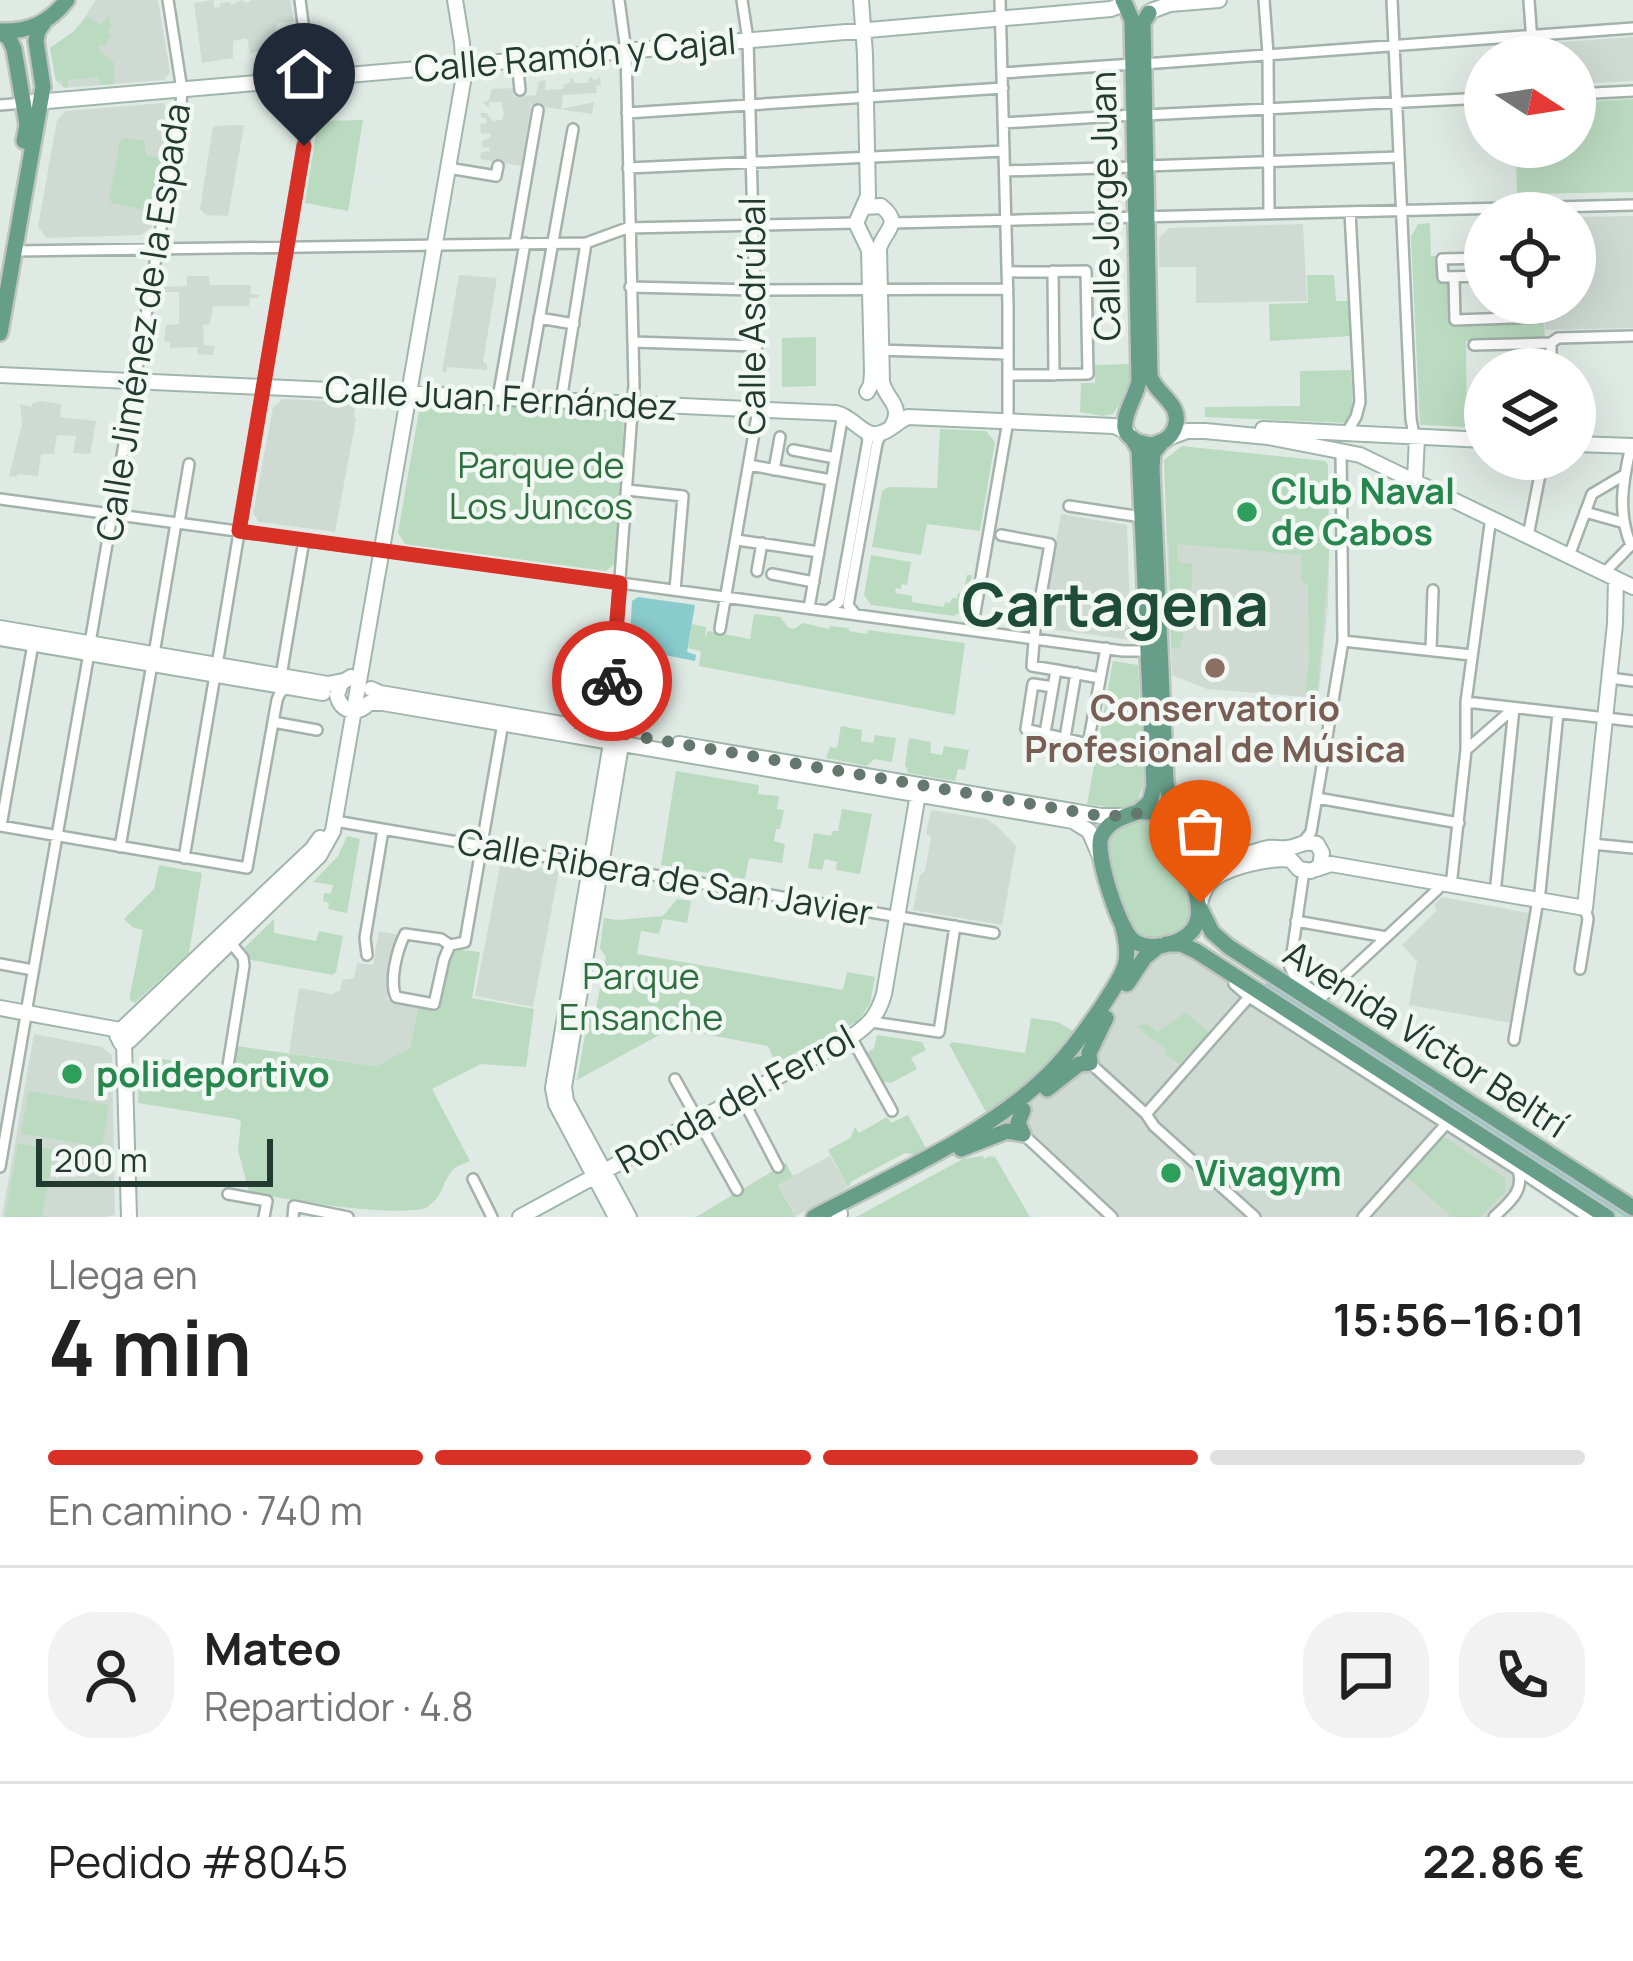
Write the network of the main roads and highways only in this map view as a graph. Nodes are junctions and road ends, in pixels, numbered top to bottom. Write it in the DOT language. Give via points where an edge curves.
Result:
graph roads {
  1 [pos="67,0"];
  2 [pos="451,0"];
  3 [pos="865,0"];
  4 [pos="1219,0"];
  5 [pos="1124,3"];
  6 [pos="1159,6"];
  7 [pos="44,22"];
  8 [pos="869,30"];
  9 [pos="0,31"];
  10 [pos="1138,64"];
  11 [pos="464,65"];
  12 [pos="33,103"];
  13 [pos="872,158"];
  14 [pos="865,206"];
  15 [pos="884,208"];
  16 [pos="1141,217"];
  17 [pos="865,238"];
  18 [pos="883,238"];
  19 [pos="431,243"];
  20 [pos="0,279"];
  21 [pos="875,288"];
  22 [pos="0,333"];
  23 [pos="876,351"];
  24 [pos="0,375"];
  25 [pos="867,392"];
  26 [pos="401,393"];
  27 [pos="887,393"];
  28 [pos="1168,400"];
  29 [pos="1131,401"];
  30 [pos="854,422"];
  31 [pos="889,428"];
  32 [pos="1210,431"];
  33 [pos="1347,432"];
  34 [pos="1130,435"];
  35 [pos="1416,436"];
  36 [pos="1464,439"];
  37 [pos="1164,441"];
  38 [pos="1596,445"];
  39 [pos="1632,446"];
  40 [pos="1341,451"];
  41 [pos="1415,480"];
  42 [pos="1621,581"];
  43 [pos="0,628"];
  44 [pos="0,638"];
  45 [pos="89,648"];
  46 [pos="285,682"];
  47 [pos="359,685"];
  48 [pos="346,707"];
  49 [pos="617,738"];
  50 [pos="918,794"];
  51 [pos="1134,814"];
  52 [pos="1179,839"];
  53 [pos="1310,842"];
  54 [pos="1100,855"];
  55 [pos="1305,868"];
  56 [pos="1445,883"];
  57 [pos="1538,899"];
  58 [pos="1200,906"];
  59 [pos="1123,928"];
  60 [pos="1162,945"];
  61 [pos="0,1012"];
  62 [pos="1106,1018"];
  63 [pos="123,1032"];
  64 [pos="1047,1090"];
  65 [pos="1023,1110"];
  66 [pos="961,1149"];
  67 [pos="599,1174"];
  68 [pos="1633,1208"];
  69 [pos="838,1216"];
  70 [pos="126,1217"];
  71 [pos="520,1217"];
  72 [pos="616,1217"];
  73 [pos="628,1217"];
  74 [pos="814,1217"];
  75 [pos="1607,1217"];
  1 -- 7 [label="main road"];
  2 -- 11 [label="main road"];
  3 -- 8 [label="main road"];
  4 -- 6 [label="main road"];
  5 -- 6 [label="main road" via="1136,15"];
  5 -- 8 [label="main road, Calle Ramón y Cajal"];
  5 -- 10 [label="main road, Calle Jorge Juan"];
  6 -- 10 [label="main road, Calle Jorge Juan" via="1143,21"];
  7 -- 9 [label="main road"];
  7 -- 12 [label="main road" via="36,41 44,87"];
  8 -- 11 [label="main road, Calle Ramón y Cajal"];
  8 -- 13 [label="main road"];
  9 -- 12 [label="main road"];
  10 -- 16 [label="main road, Calle Jorge Juan"];
  11 -- 12 [label="main road, Calle Ramón y Cajal"];
  11 -- 19 [label="main road"];
  11 -- 19 [label="main road" via="474,73 463,83"];
  12 -- 20 [label="main road"];
  12 -- 22 [label="main road"];
  13 -- 14 [label="main road"];
  13 -- 15 [label="main road"];
  14 -- 15 [label="main road"];
  14 -- 17 [label="main road" via="856,224"];
  15 -- 18 [label="main road" via="892,223"];
  16 -- 28 [label="main road, Calle Jorge Juan" via="1150,380"];
  16 -- 29 [label="main road, Calle Jorge Juan" via="1138,384"];
  17 -- 18 [label="main road"];
  17 -- 21 [label="main road"];
  18 -- 21 [label="main road"];
  19 -- 26 [label="main road"];
  19 -- 26 [label="main road"];
  21 -- 23 [label="main road"];
  23 -- 25 [label="main road"];
  23 -- 27 [label="main road"];
  24 -- 26 [label="main road, Calle Juan Fernández"];
  25 -- 27 [label="main road"];
  25 -- 30 [label="main road" via="854,406"];
  26 -- 30 [label="main road, Calle Juan Fernández"];
  26 -- 47 [label="main road"];
  27 -- 31 [label="main road" via="897,408"];
  28 -- 29 [label="main road" via="1148,393"];
  28 -- 32 [label="main road"];
  28 -- 37 [label="main road" via="1176,422"];
  29 -- 34 [label="main road" via="1124,415"];
  30 -- 31 [label="main road" via="873,434"];
  31 -- 34 [label="main road" via="908,417 1114,426"];
  32 -- 33 [label="main road"];
  32 -- 37 [label="main road"];
  32 -- 40 [label="main road"];
  33 -- 35 [label="main road"];
  33 -- 40 [label="main road"];
  34 -- 37 [label="main road" via="1149,445"];
  34 -- 51 [label="main road" via="1139,450 1154,786 1150,802"];
  35 -- 36 [label="main road"];
  35 -- 41 [label="main road"];
  37 -- 52 [label="main road" via="1152,469 1166,783"];
  38 -- 39 [label="main road"];
  40 -- 41 [label="main road"];
  41 -- 42 [label="main road"];
  42 -- 57 [label="main road" via="1586,904"];
  43 -- 45 [label="main road"];
  44 -- 45 [label="main road"];
  45 -- 46 [label="main road"];
  46 -- 47 [label="main road"];
  46 -- 48 [label="main road"];
  47 -- 48 [label="main road"];
  47 -- 48 [label="main road" via="363,709"];
  47 -- 49 [label="main road"];
  47 -- 49 [label="main road" via="503,724"];
  48 -- 63 [label="main road" via="318,842"];
  48 -- 63 [label="main road" via="335,821 319,856"];
  49 -- 50 [label="main road"];
  49 -- 51 [label="main road" via="1101,816"];
  49 -- 67 [label="main road" via="581,921 564,1087"];
  50 -- 54 [label="main road" via="1073,821 1089,831"];
  50 -- 67 [label="main road, Ronda del Ferrol" via="884,994 872,1022"];
  51 -- 52 [label="main road" via="1161,815"];
  51 -- 54 [label="main road" via="1105,831"];
  52 -- 53 [label="main road" via="1195,860 1212,865"];
  52 -- 58 [label="main road"];
  53 -- 55 [label="main road" via="1293,854"];
  53 -- 55 [label="main road" via="1323,858"];
  53 -- 56 [label="main road" via="1332,856"];
  54 -- 59 [label="main road"];
  55 -- 56 [label="main road" via="1329,864"];
  55 -- 58 [label="main road" via="1274,859 1220,875"];
  56 -- 57 [label="main road"];
  56 -- 57 [label="main road" via="1496,884"];
  58 -- 60 [label="main road" via="1191,932"];
  58 -- 68 [label="main road, Avenida Víctor Beltrí" via="1220,941"];
  59 -- 60 [label="main road" via="1133,941"];
  59 -- 74 [label="main road" via="1125,968 1046,1078 982,1126"];
  60 -- 62 [label="main road" via="1144,957"];
  60 -- 75 [label="main road, Avenida Víctor Beltrí" via="1198,952"];
  61 -- 63 [label="main road"];
  62 -- 64 [label="main road"];
  62 -- 64 [label="main road" via="1090,1063"];
  63 -- 70 [label="main road"];
  64 -- 65 [label="main road"];
  65 -- 66 [label="main road"];
  65 -- 66 [label="main road" via="1023,1134 1007,1131"];
  66 -- 69 [label="main road"];
  67 -- 71 [label="main road, Ronda del Ferrol"];
  67 -- 72 [label="main road"];
  67 -- 73 [label="main road"];
}
